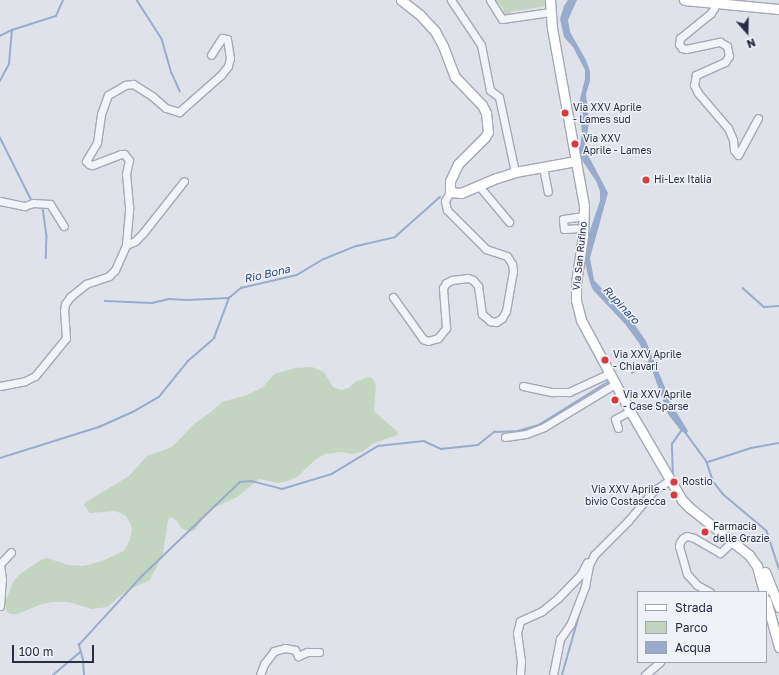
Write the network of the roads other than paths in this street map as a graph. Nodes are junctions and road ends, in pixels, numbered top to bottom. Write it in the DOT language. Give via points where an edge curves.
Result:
graph roads {
  1 [pos="401,0"];
  2 [pos="451,0"];
  3 [pos="490,0"];
  4 [pos="550,0"];
  5 [pos="684,0"];
  6 [pos="714,3"];
  7 [pos="779,9"];
  8 [pos="550,12"];
  9 [pos="212,55"];
  10 [pos="758,118"];
  11 [pos="576,161"];
  12 [pos="543,167"];
  13 [pos="515,172"];
  14 [pos="184,181"];
  15 [pos="479,186"];
  16 [pos="450,192"];
  17 [pos="548,192"];
  18 [pos="0,201"];
  19 [pos="584,216"];
  20 [pos="509,222"];
  21 [pos="64,226"];
  22 [pos="584,228"];
  23 [pos="126,245"];
  24 [pos="393,297"];
  25 [pos="610,373"];
  26 [pos="615,384"];
  27 [pos="0,386"];
  28 [pos="523,386"];
  29 [pos="630,411"];
  30 [pos="618,428"];
  31 [pos="505,437"];
  32 [pos="670,480"];
  33 [pos="732,542"];
  34 [pos="11,552"];
  35 [pos="594,555"];
  36 [pos="756,566"];
  37 [pos="708,591"];
  38 [pos="764,591"];
  39 [pos="767,604"];
  40 [pos="0,606"];
  41 [pos="779,607"];
  42 [pos="779,647"];
  43 [pos="319,652"];
  44 [pos="659,663"];
  45 [pos="260,675"];
  46 [pos="520,675"];
  47 [pos="553,675"];
  48 [pos="645,675"];
  1 -- 16 [label="main road" via="435,31 455,77 482,105 486,113 488,132 458,164 450,181"];
  2 -- 13 [label="street" via="481,45 490,90 499,97"];
  3 -- 8 [label="street" via="502,19"];
  4 -- 8 [label="main road, Via San Rufino"];
  5 -- 6 [label="main road"];
  6 -- 7 [label="main road"];
  6 -- 10 [label="street" via="710,13 680,38 679,44 686,49 720,42 729,49 729,56 725,62 696,75 694,85 728,128 734,150 738,155"];
  8 -- 11 [label="main road, Via San Rufino"];
  9 -- 23 [label="street" via="222,38 227,39 230,58 228,66 179,112 166,108 133,84 125,85 108,95 101,114 96,144 86,161 92,165 121,154 129,160 126,174 129,207"];
  11 -- 12 [label="main road"];
  11 -- 19 [label="main road, Via San Rufino"];
  12 -- 13 [label="main road"];
  12 -- 17 [label="street"];
  13 -- 15 [label="main road"];
  14 -- 23 [label="street" via="143,234"];
  15 -- 16 [label="main road" via="460,194"];
  15 -- 20 [label="street"];
  16 -- 24 [label="street" via="445,201 447,210 486,249 506,256 512,264 506,311 496,322 490,321 482,314 478,286 473,280 452,280 443,288 446,328 438,338 428,341 423,339"];
  18 -- 21 [label="street" via="24,206 33,203 50,204"];
  19 -- 22 [label="main road, Via San Rufino"];
  19 -- 22 [label="street" via="563,219 564,229"];
  22 -- 25 [label="main road, Via San Rufino" via="576,283 578,310"];
  23 -- 27 [label="street" via="115,270 109,276 86,284 65,304 66,338 38,373 25,381"];
  25 -- 26 [label="main road, Via San Rufino"];
  25 -- 28 [label="street" via="569,392 552,392"];
  26 -- 29 [label="main road, Via San Rufino"];
  26 -- 31 [label="street" via="544,427 526,434"];
  29 -- 30 [label="street" via="615,419"];
  29 -- 32 [label="main road, Via San Rufino"];
  32 -- 33 [label="main road, Via San Rufino" via="690,508"];
  32 -- 35 [label="street" via="653,491"];
  33 -- 36 [label="main road, Via San Rufino" via="749,555"];
  33 -- 37 [label="street" via="720,553 687,536 680,542 687,574 697,585"];
  34 -- 40 [label="street" via="0,564"];
  35 -- 46 [label="street" via="589,558 581,574 558,598 542,611 520,621"];
  35 -- 47 [label="street" via="589,565 585,586 570,623 560,639"];
  36 -- 38 [label="main road"];
  36 -- 41 [label="main road, Via San Rufino" via="762,567 765,571"];
  39 -- 42 [label="main road"];
  43 -- 45 [label="street" via="307,652 298,656 295,650 285,648 274,651 264,664"];
  44 -- 48 [label="street"];
}
